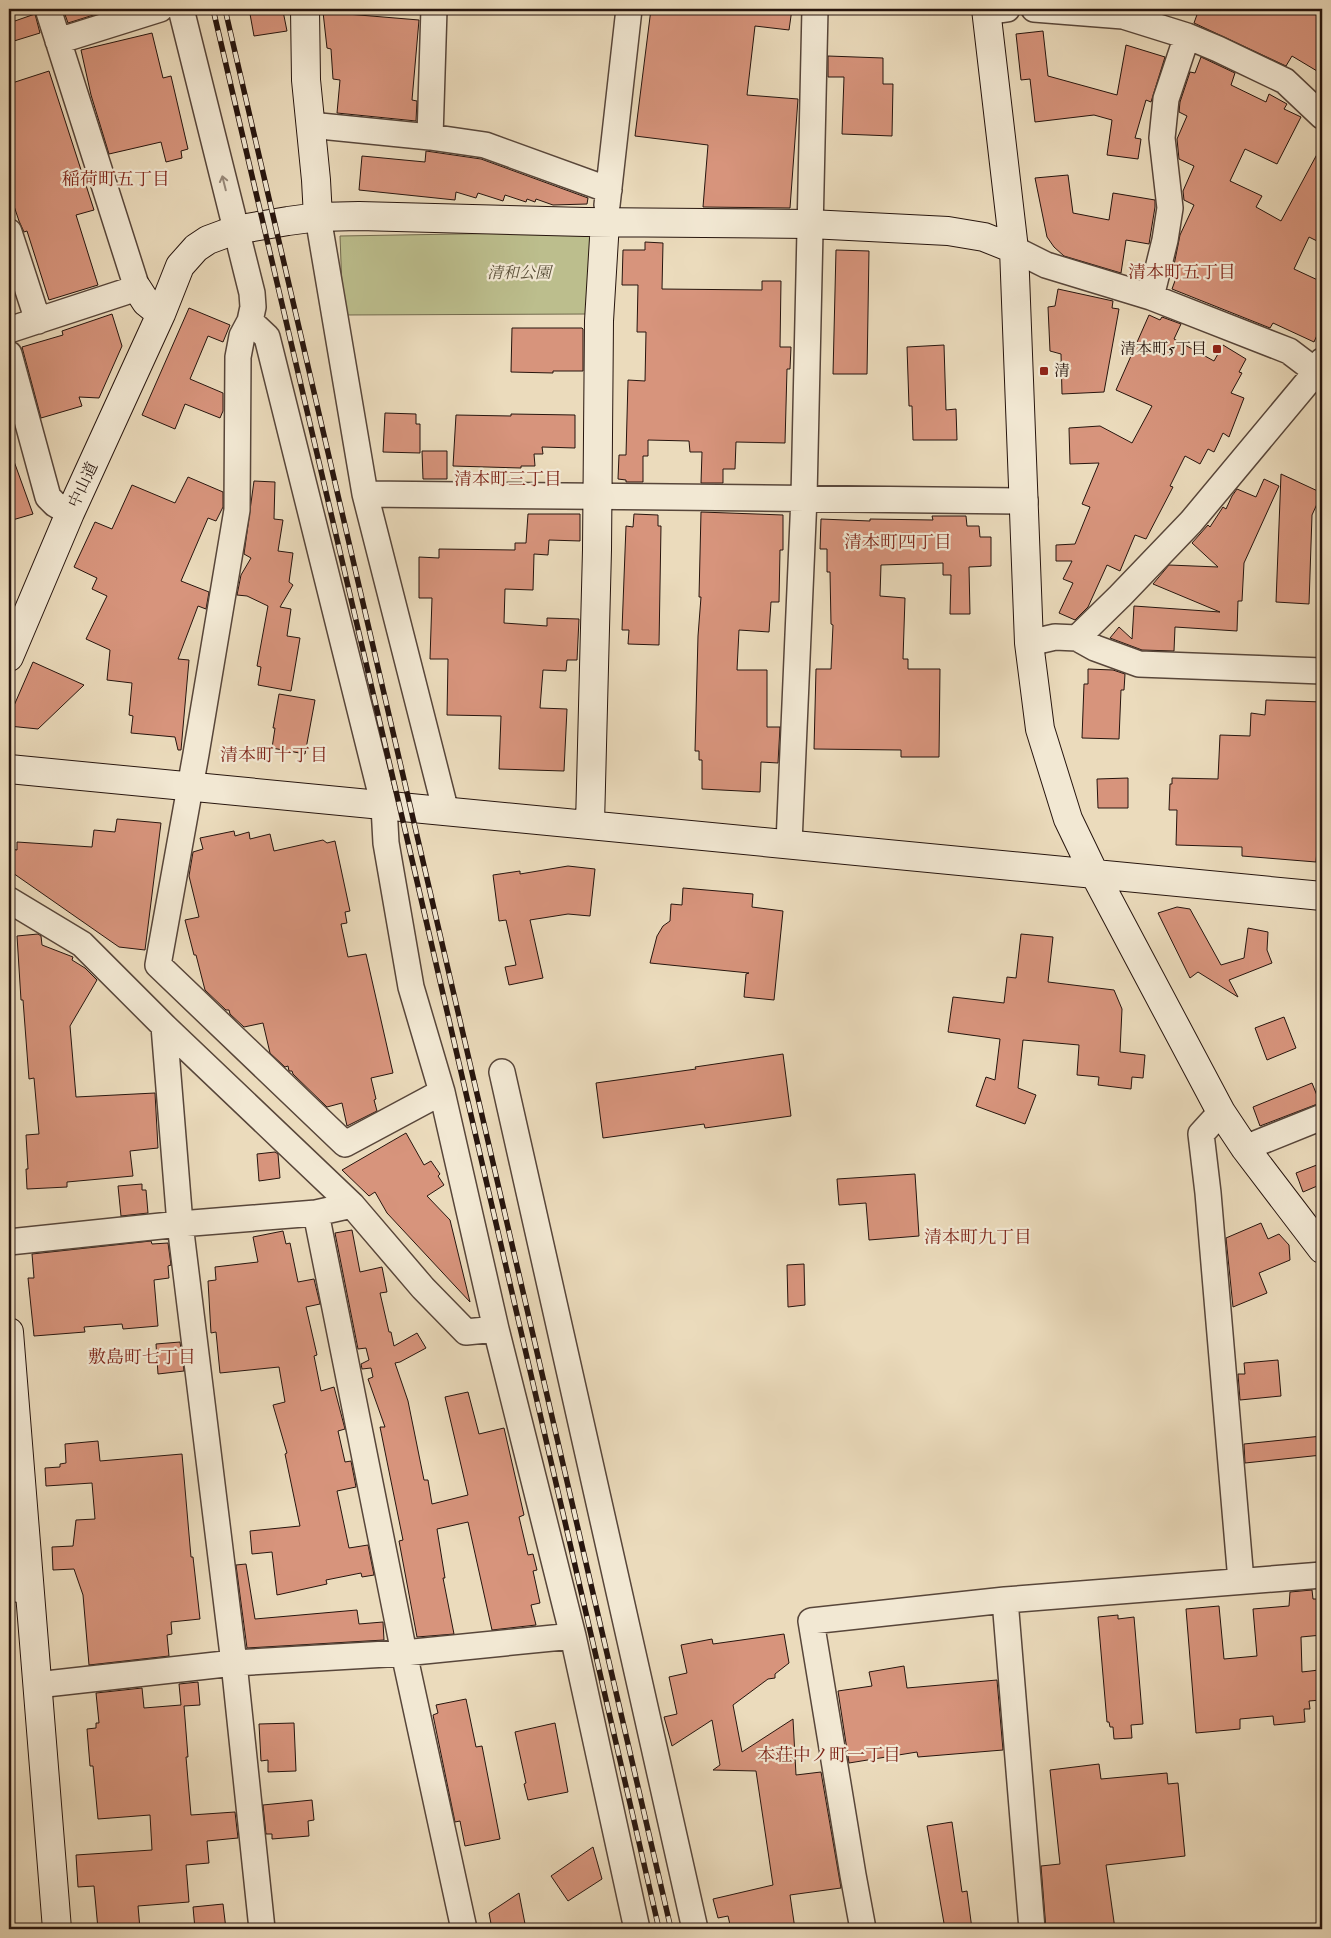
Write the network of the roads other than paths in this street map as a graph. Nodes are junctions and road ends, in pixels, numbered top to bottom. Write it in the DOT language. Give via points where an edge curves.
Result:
graph roads {
  1 [pos="48,9"];
  2 [pos="160,9"];
  3 [pos="181,9"];
  4 [pos="305,9"];
  5 [pos="434,9"];
  6 [pos="629,9"];
  7 [pos="815,9"];
  8 [pos="1034,9"];
  9 [pos="993,10"];
  10 [pos="1186,36"];
  11 [pos="58,41"];
  12 [pos="1322,116"];
  13 [pos="310,125"];
  14 [pos="430,137"];
  15 [pos="609,190"];
  16 [pos="318,217"];
  17 [pos="605,222"];
  18 [pos="810,224"];
  19 [pos="235,230"];
  20 [pos="9,232"];
  21 [pos="1014,249"];
  22 [pos="137,288"];
  23 [pos="1151,297"];
  24 [pos="161,314"];
  25 [pos="38,321"];
  26 [pos="250,321"];
  27 [pos="9,330"];
  28 [pos="9,354"];
  29 [pos="1320,369"];
  30 [pos="365,494"];
  31 [pos="804,497"];
  32 [pos="598,498"];
  33 [pos="1025,501"];
  34 [pos="70,513"];
  35 [pos="1077,638"];
  36 [pos="1029,643"];
  37 [pos="9,657"];
  38 [pos="1322,671"];
  39 [pos="9,769"];
  40 [pos="190,787"];
  41 [pos="384,806"];
  42 [pos="446,812"];
  43 [pos="590,824"];
  44 [pos="789,843"];
  45 [pos="1094,873"];
  46 [pos="1322,896"];
  47 [pos="9,900"];
  48 [pos="164,1026"];
  49 [pos="502,1072"];
  50 [pos="442,1092"];
  51 [pos="1221,1112"];
  52 [pos="1322,1117"];
  53 [pos="1245,1148"];
  54 [pos="352,1205"];
  55 [pos="316,1213"];
  56 [pos="180,1224"];
  57 [pos="9,1242"];
  58 [pos="1322,1250"];
  59 [pos="496,1329"];
  60 [pos="9,1332"];
  61 [pos="1322,1575"];
  62 [pos="1241,1582"];
  63 [pos="19,1590"];
  64 [pos="1005,1600"];
  65 [pos="573,1636"];
  66 [pos="404,1653"];
  67 [pos="234,1663"];
  68 [pos="37,1685"];
  69 [pos="57,1929"];
  70 [pos="262,1929"];
  71 [pos="464,1929"];
  72 [pos="637,1929"];
  73 [pos="696,1929"];
  74 [pos="863,1929"];
  75 [pos="1032,1929"];
  1 -- 11 [label="street"];
  2 -- 11 [label="street"];
  19 -- 3 [label="street, one-way"];
  4 -- 13 [label="street"];
  5 -- 14 [label="street"];
  6 -- 15 [label="street"];
  7 -- 18 [label="street"];
  8 -- 10 [label="street" via="1124,16"];
  9 -- 21 [label="street"];
  10 -- 12 [label="street" via="1285,81"];
  10 -- 23 [label="street" via="1166,99 1162,138 1170,208"];
  11 -- 22 [label="street"];
  13 -- 14 [label="street"];
  13 -- 16 [label="street"];
  14 -- 15 [label="street" via="485,145"];
  15 -- 17 [label="street"];
  16 -- 17 [label="street, 中山道"];
  16 -- 19 [label="street, 中山道"];
  16 -- 30 [label="street"];
  17 -- 18 [label="street, 中山道"];
  17 -- 32 [label="street" via="599,320"];
  18 -- 21 [label="street, 中山道" via="948,231 984,237"];
  18 -- 31 [label="street"];
  19 -- 24 [label="street, 中山道" via="208,240 180,266"];
  19 -- 26 [label="street" via="252,293"];
  20 -- 25 [label="street"];
  21 -- 23 [label="street" via="1046,265"];
  21 -- 33 [label="street"];
  22 -- 24 [label="street" via="146,302"];
  22 -- 25 [label="street"];
  23 -- 29 [label="street" via="1289,351"];
  24 -- 34 [label="street, 中山道"];
  25 -- 27 [label="street"];
  26 -- 40 [label="street" via="242,336 238,357 237,510"];
  26 -- 41 [label="street" via="267,336"];
  28 -- 34 [label="street" via="48,497"];
  29 -- 35 [label="street" via="1191,522"];
  30 -- 32 [label="street"];
  30 -- 42 [label="street"];
  31 -- 32 [label="street"];
  31 -- 33 [label="street"];
  31 -- 44 [label="street"];
  32 -- 43 [label="street"];
  33 -- 36 [label="street"];
  34 -- 37 [label="street, 中山道"];
  35 -- 36 [label="street" via="1054,637"];
  35 -- 38 [label="street" via="1139,664"];
  36 -- 45 [label="street" via="1040,729 1068,819"];
  39 -- 40 [label="street"];
  40 -- 41 [label="street"];
  40 -- 50 [label="street" via="158,965 345,1144"];
  41 -- 42 [label="street"];
  41 -- 50 [label="street" via="386,843 411,987"];
  42 -- 43 [label="street"];
  43 -- 44 [label="street"];
  44 -- 45 [label="street"];
  45 -- 46 [label="street"];
  45 -- 51 [label="street"];
  47 -- 48 [label="street" via="82,944"];
  48 -- 54 [label="street"];
  48 -- 56 [label="street"];
  49 -- 73 [label="street"];
  50 -- 59 [label="street"];
  51 -- 53 [label="street"];
  51 -- 62 [label="street" via="1200,1134 1208,1193"];
  52 -- 53 [label="street"];
  53 -- 58 [label="street"];
  54 -- 55 [label="street"];
  54 -- 59 [label="street" via="422,1288 466,1332"];
  55 -- 56 [label="street"];
  55 -- 66 [label="street"];
  56 -- 57 [label="street"];
  56 -- 67 [label="street"];
  59 -- 65 [label="street"];
  60 -- 63 [label="street"];
  61 -- 62 [label="street"];
  62 -- 64 [label="street"];
  63 -- 68 [label="street"];
  64 -- 74 [label="street" via="811,1621"];
  64 -- 75 [label="street"];
  65 -- 66 [label="street"];
  65 -- 72 [label="street"];
  66 -- 67 [label="street"];
  66 -- 71 [label="street"];
  67 -- 68 [label="street"];
  67 -- 70 [label="street"];
  68 -- 69 [label="street"];
}
